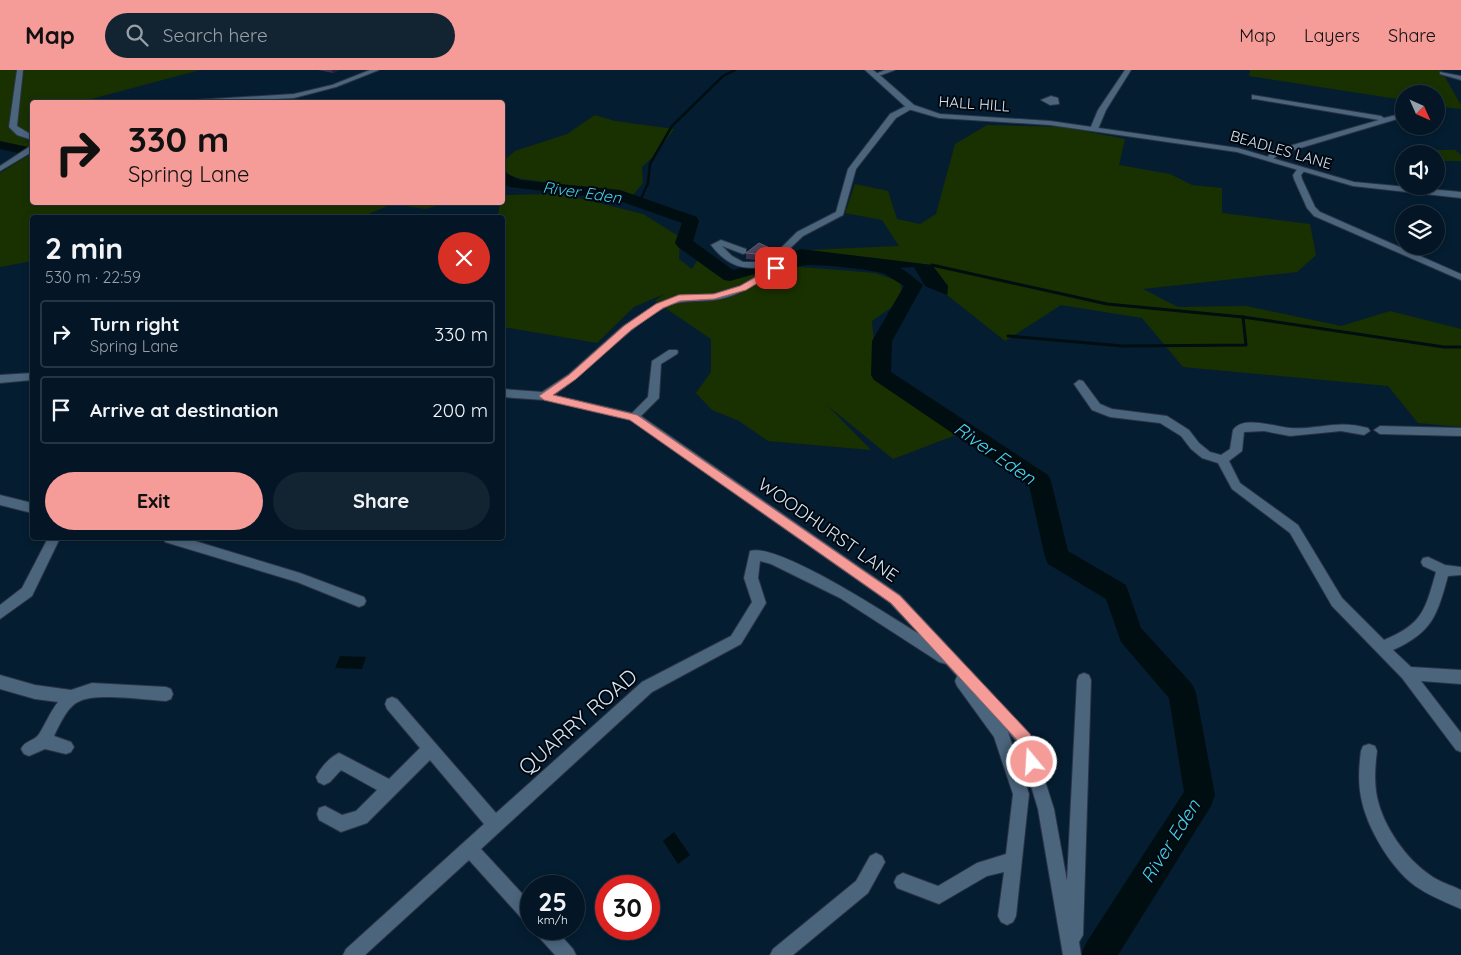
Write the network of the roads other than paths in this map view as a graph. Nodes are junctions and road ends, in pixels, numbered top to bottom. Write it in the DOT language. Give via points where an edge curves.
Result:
graph roads {
  1 [pos="20,70"];
  2 [pos="376,70"];
  3 [pos="868,70"];
  4 [pos="892,70"];
  5 [pos="1128,70"];
  6 [pos="1442,73"];
  7 [pos="876,75"];
  8 [pos="1461,78"];
  9 [pos="1255,97"];
  10 [pos="228,100"];
  11 [pos="911,107"];
  12 [pos="1357,114"];
  13 [pos="1395,117"];
  14 [pos="1386,119"];
  15 [pos="1368,124"];
  16 [pos="1094,129"];
  17 [pos="30,137"];
  18 [pos="30,150"];
  19 [pos="1270,159"];
  20 [pos="0,169"];
  21 [pos="1302,170"];
  22 [pos="1461,195"];
  23 [pos="743,251"];
  24 [pos="773,261"];
  25 [pos="1461,277"];
  26 [pos="673,352"];
  27 [pos="30,377"];
  28 [pos="0,378"];
  29 [pos="1079,384"];
  30 [pos="505,393"];
  31 [pos="544,396"];
  32 [pos="634,417"];
  33 [pos="1364,430"];
  34 [pos="1380,430"];
  35 [pos="1461,432"];
  36 [pos="1222,460"];
  37 [pos="0,500"];
  38 [pos="30,506"];
  39 [pos="53,540"];
  40 [pos="176,540"];
  41 [pos="1428,562"];
  42 [pos="359,601"];
  43 [pos="0,613"];
  44 [pos="1382,648"];
  45 [pos="945,659"];
  46 [pos="960,669"];
  47 [pos="1407,673"];
  48 [pos="1461,677"];
  49 [pos="1084,680"];
  50 [pos="0,682"];
  51 [pos="166,694"];
  52 [pos="71,697"];
  53 [pos="392,704"];
  54 [pos="44,741"];
  55 [pos="1461,745"];
  56 [pos="66,747"];
  57 [pos="30,748"];
  58 [pos="431,748"];
  59 [pos="1370,751"];
  60 [pos="324,777"];
  61 [pos="390,788"];
  62 [pos="325,814"];
  63 [pos="495,825"];
  64 [pos="469,848"];
  65 [pos="1014,860"];
  66 [pos="876,862"];
  67 [pos="903,882"];
  68 [pos="1461,900"];
  69 [pos="520,904"];
  70 [pos="1007,916"];
  71 [pos="553,940"];
  72 [pos="352,955"];
  73 [pos="567,955"];
  74 [pos="779,955"];
  75 [pos="1072,955"];
  1 -- 17 [label="street" via="12,121 15,130"];
  2 -- 10 [label="street" via="334,86 294,96"];
  3 -- 7 [label="street, HALL HILL"];
  4 -- 7 [label="street"];
  5 -- 16 [label="street" via="1102,110"];
  6 -- 8 [label="street"];
  7 -- 11 [label="street, HALL HILL"];
  9 -- 12 [label="street"];
  11 -- 16 [label="street, HALL HILL" via="944,117 1029,121"];
  11 -- 24 [label="street" via="899,111 889,120 852,169 840,213 800,234"];
  12 -- 14 [label="street"];
  12 -- 15 [label="street"];
  13 -- 14 [label="street"];
  14 -- 15 [label="street"];
  15 -- 19 [label="street" via="1284,150"];
  16 -- 19 [label="street, BEADLES LANE" via="1238,150"];
  18 -- 20 [label="street"];
  19 -- 21 [label="street, BEADLES LANE"];
  21 -- 22 [label="street, BEADLES LANE" via="1360,185"];
  21 -- 25 [label="street" via="1297,175 1298,179 1317,214"];
  23 -- 24 [label="street" via="720,243 716,245 737,265 760,265"];
  24 -- 31 [label="street" via="776,268 743,288 714,296 679,298 659,306 627,328 573,377"];
  26 -- 32 [label="street" via="656,363 653,398"];
  27 -- 28 [label="street"];
  29 -- 36 [label="street" via="1096,407 1110,413 1163,419 1185,433 1206,455"];
  30 -- 31 [label="street, WOODHURST LANE"];
  31 -- 32 [label="street, WOODHURST LANE"];
  32 -- 46 [label="street, WOODHURST LANE" via="895,600"];
  33 -- 36 [label="street" via="1341,427 1290,432 1264,427 1242,428 1236,451"];
  34 -- 35 [label="street"];
  36 -- 44 [label="street" via="1236,486 1294,529 1337,602"];
  37 -- 38 [label="street"];
  39 -- 43 [label="street" via="27,592"];
  40 -- 42 [label="street" via="300,578"];
  41 -- 44 [label="street" via="1449,570 1427,620 1402,640"];
  44 -- 47 [label="street"];
  45 -- 46 [label="street, QUARRY ROAD"];
  45 -- 63 [label="street, QUARRY ROAD" via="845,594 774,559 755,556 751,578 759,604 736,640 647,688"];
  45 -- 65 [label="street" via="1001,733 1021,794"];
  46 -- 75 [label="street, WOODHURST LANE" via="1025,739 1046,809"];
  47 -- 48 [label="street"];
  47 -- 55 [label="street"];
  49 -- 75 [label="street"];
  50 -- 52 [label="street" via="35,692"];
  51 -- 52 [label="street" via="92,690"];
  52 -- 54 [label="street" via="54,719"];
  53 -- 58 [label="street"];
  54 -- 56 [label="street"];
  54 -- 57 [label="street"];
  58 -- 61 [label="street"];
  58 -- 63 [label="street"];
  59 -- 68 [label="street" via="1367,772 1370,800 1384,834 1407,867 1426,882"];
  60 -- 61 [label="street" via="339,761"];
  61 -- 62 [label="street" via="360,817 341,824"];
  63 -- 64 [label="street, QUARRY ROAD"];
  64 -- 69 [label="street"];
  64 -- 72 [label="street, QUARRY ROAD"];
  65 -- 67 [label="street" via="983,868 940,895"];
  65 -- 70 [label="street"];
  66 -- 74 [label="street" via="862,887"];
  71 -- 73 [label="street"];
}
